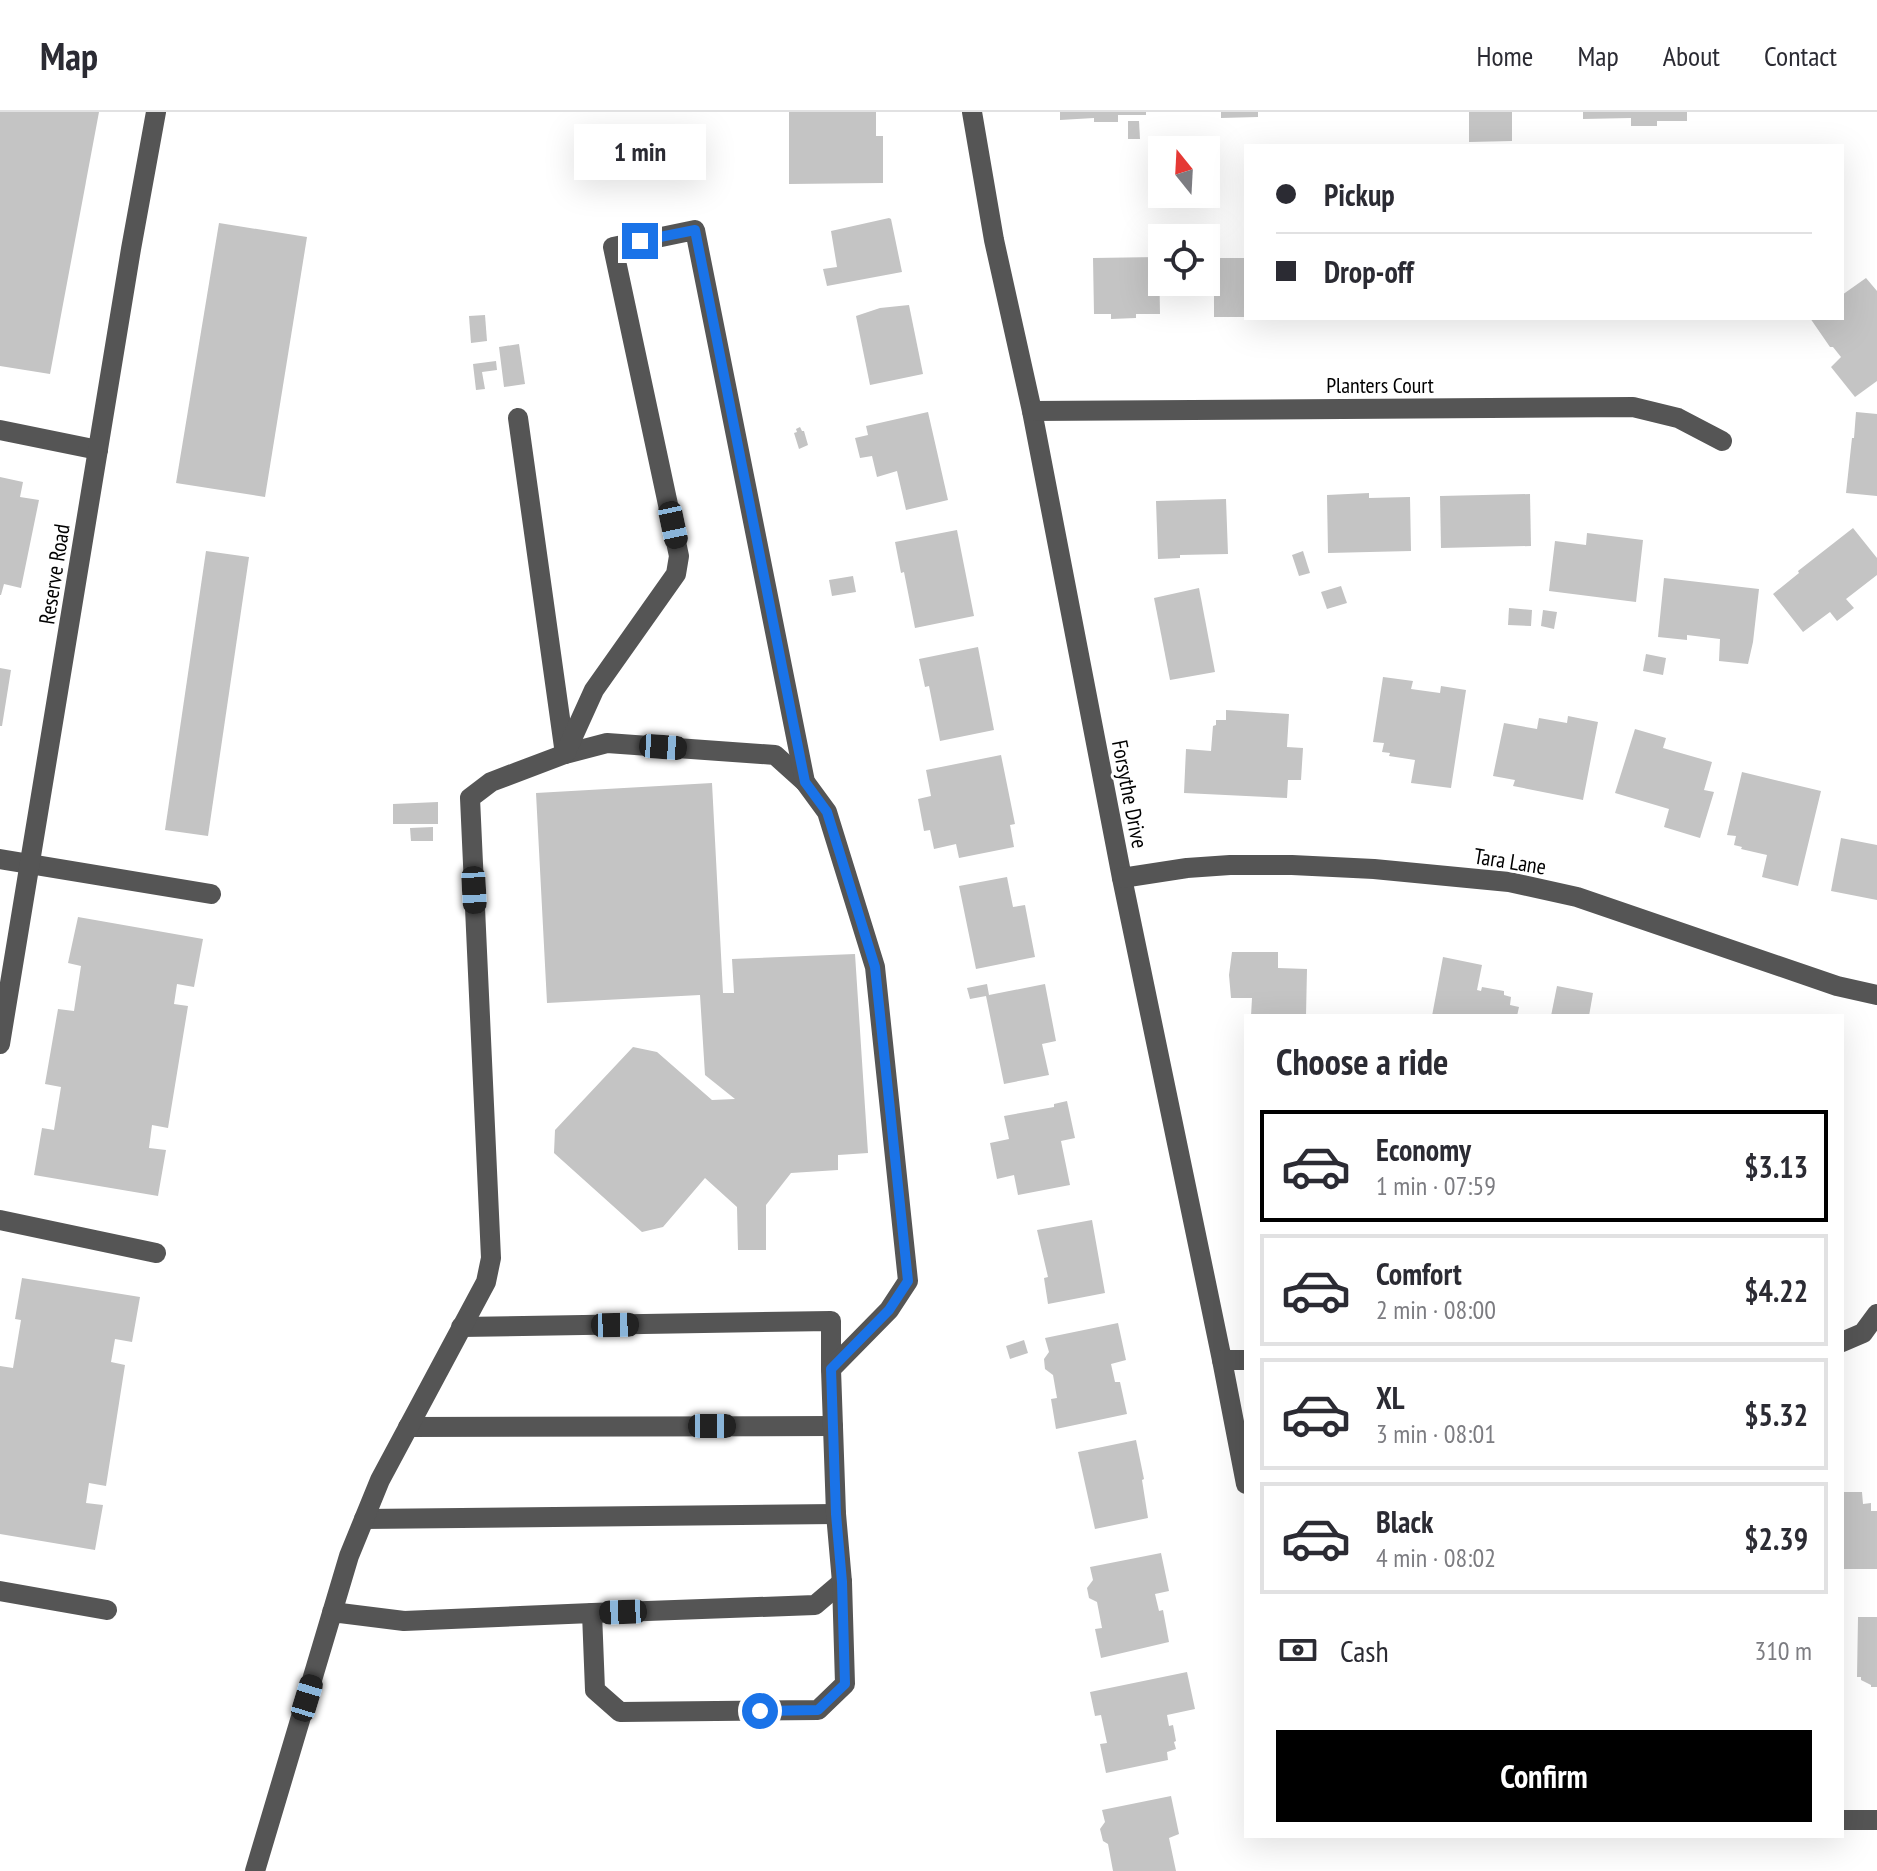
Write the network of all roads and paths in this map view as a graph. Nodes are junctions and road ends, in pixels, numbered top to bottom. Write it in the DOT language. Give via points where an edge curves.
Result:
graph roads {
  1 [pos="156,112"];
  2 [pos="972,112"];
  3 [pos="1032,411"];
  4 [pos="518,418"];
  5 [pos="0,430"];
  6 [pos="1722,441"];
  7 [pos="98,450"];
  8 [pos="565,754"];
  9 [pos="805,782"];
  10 [pos="0,859"];
  11 [pos="30,865"];
  12 [pos="1122,878"];
  13 [pos="211,894"];
  14 [pos="1877,995"];
  15 [pos="0,1044"];
  16 [pos="0,1220"];
  17 [pos="156,1253"];
  18 [pos="1877,1314"];
  19 [pos="461,1327"];
  20 [pos="1844,1341"];
  21 [pos="1222,1360"];
  22 [pos="1244,1360"];
  23 [pos="831,1369"];
  24 [pos="833,1426"];
  25 [pos="408,1427"];
  26 [pos="1244,1474"];
  27 [pos="836,1514"];
  28 [pos="364,1519"];
  29 [pos="842,1582"];
  30 [pos="0,1591"];
  31 [pos="107,1610"];
  32 [pos="332,1612"];
  33 [pos="592,1613"];
  34 [pos="1844,1820"];
  35 [pos="1877,1820"];
  36 [pos="255,1871"];
  1 -- 7 [label="street, Reserve Road"];
  2 -- 3 [label="street, Forsythe Drive"];
  3 -- 6 [label="street, Planters Court" via="1633,407 1678,418"];
  3 -- 12 [label="street, Forsythe Drive"];
  4 -- 8 [label="street"];
  5 -- 7 [label="street"];
  7 -- 11 [label="street, Reserve Road"];
  8 -- 9 [label="street" via="607,743 775,755"];
  8 -- 9 [label="street" via="594,690 676,574 679,556 613,247 695,230"];
  8 -- 19 [label="street" via="491,782 470,798 491,1258 486,1282"];
  9 -- 23 [label="street" via="827,812 875,967 908,1281 889,1310"];
  10 -- 11 [label="street"];
  11 -- 13 [label="street"];
  11 -- 15 [label="street, Reserve Road"];
  12 -- 14 [label="street, Tara Lane" via="1187,868 1292,865 1509,882 1577,897"];
  12 -- 21 [label="street, Forsythe Drive"];
  16 -- 17 [label="street"];
  18 -- 20 [label="street" via="1863,1333"];
  19 -- 23 [label="street" via="831,1321"];
  19 -- 25 [label="street"];
  21 -- 22 [label="street"];
  21 -- 26 [label="street, Forsythe Drive"];
  23 -- 24 [label="street"];
  24 -- 25 [label="street"];
  24 -- 27 [label="street"];
  25 -- 28 [label="street"];
  27 -- 28 [label="street"];
  27 -- 29 [label="street"];
  28 -- 32 [label="street"];
  29 -- 33 [label="street" via="815,1605"];
  29 -- 33 [label="street" via="845,1684 818,1710 620,1712 595,1690"];
  30 -- 31 [label="street"];
  32 -- 33 [label="street" via="404,1621"];
  32 -- 36 [label="street"];
  34 -- 35 [label="street"];
}
